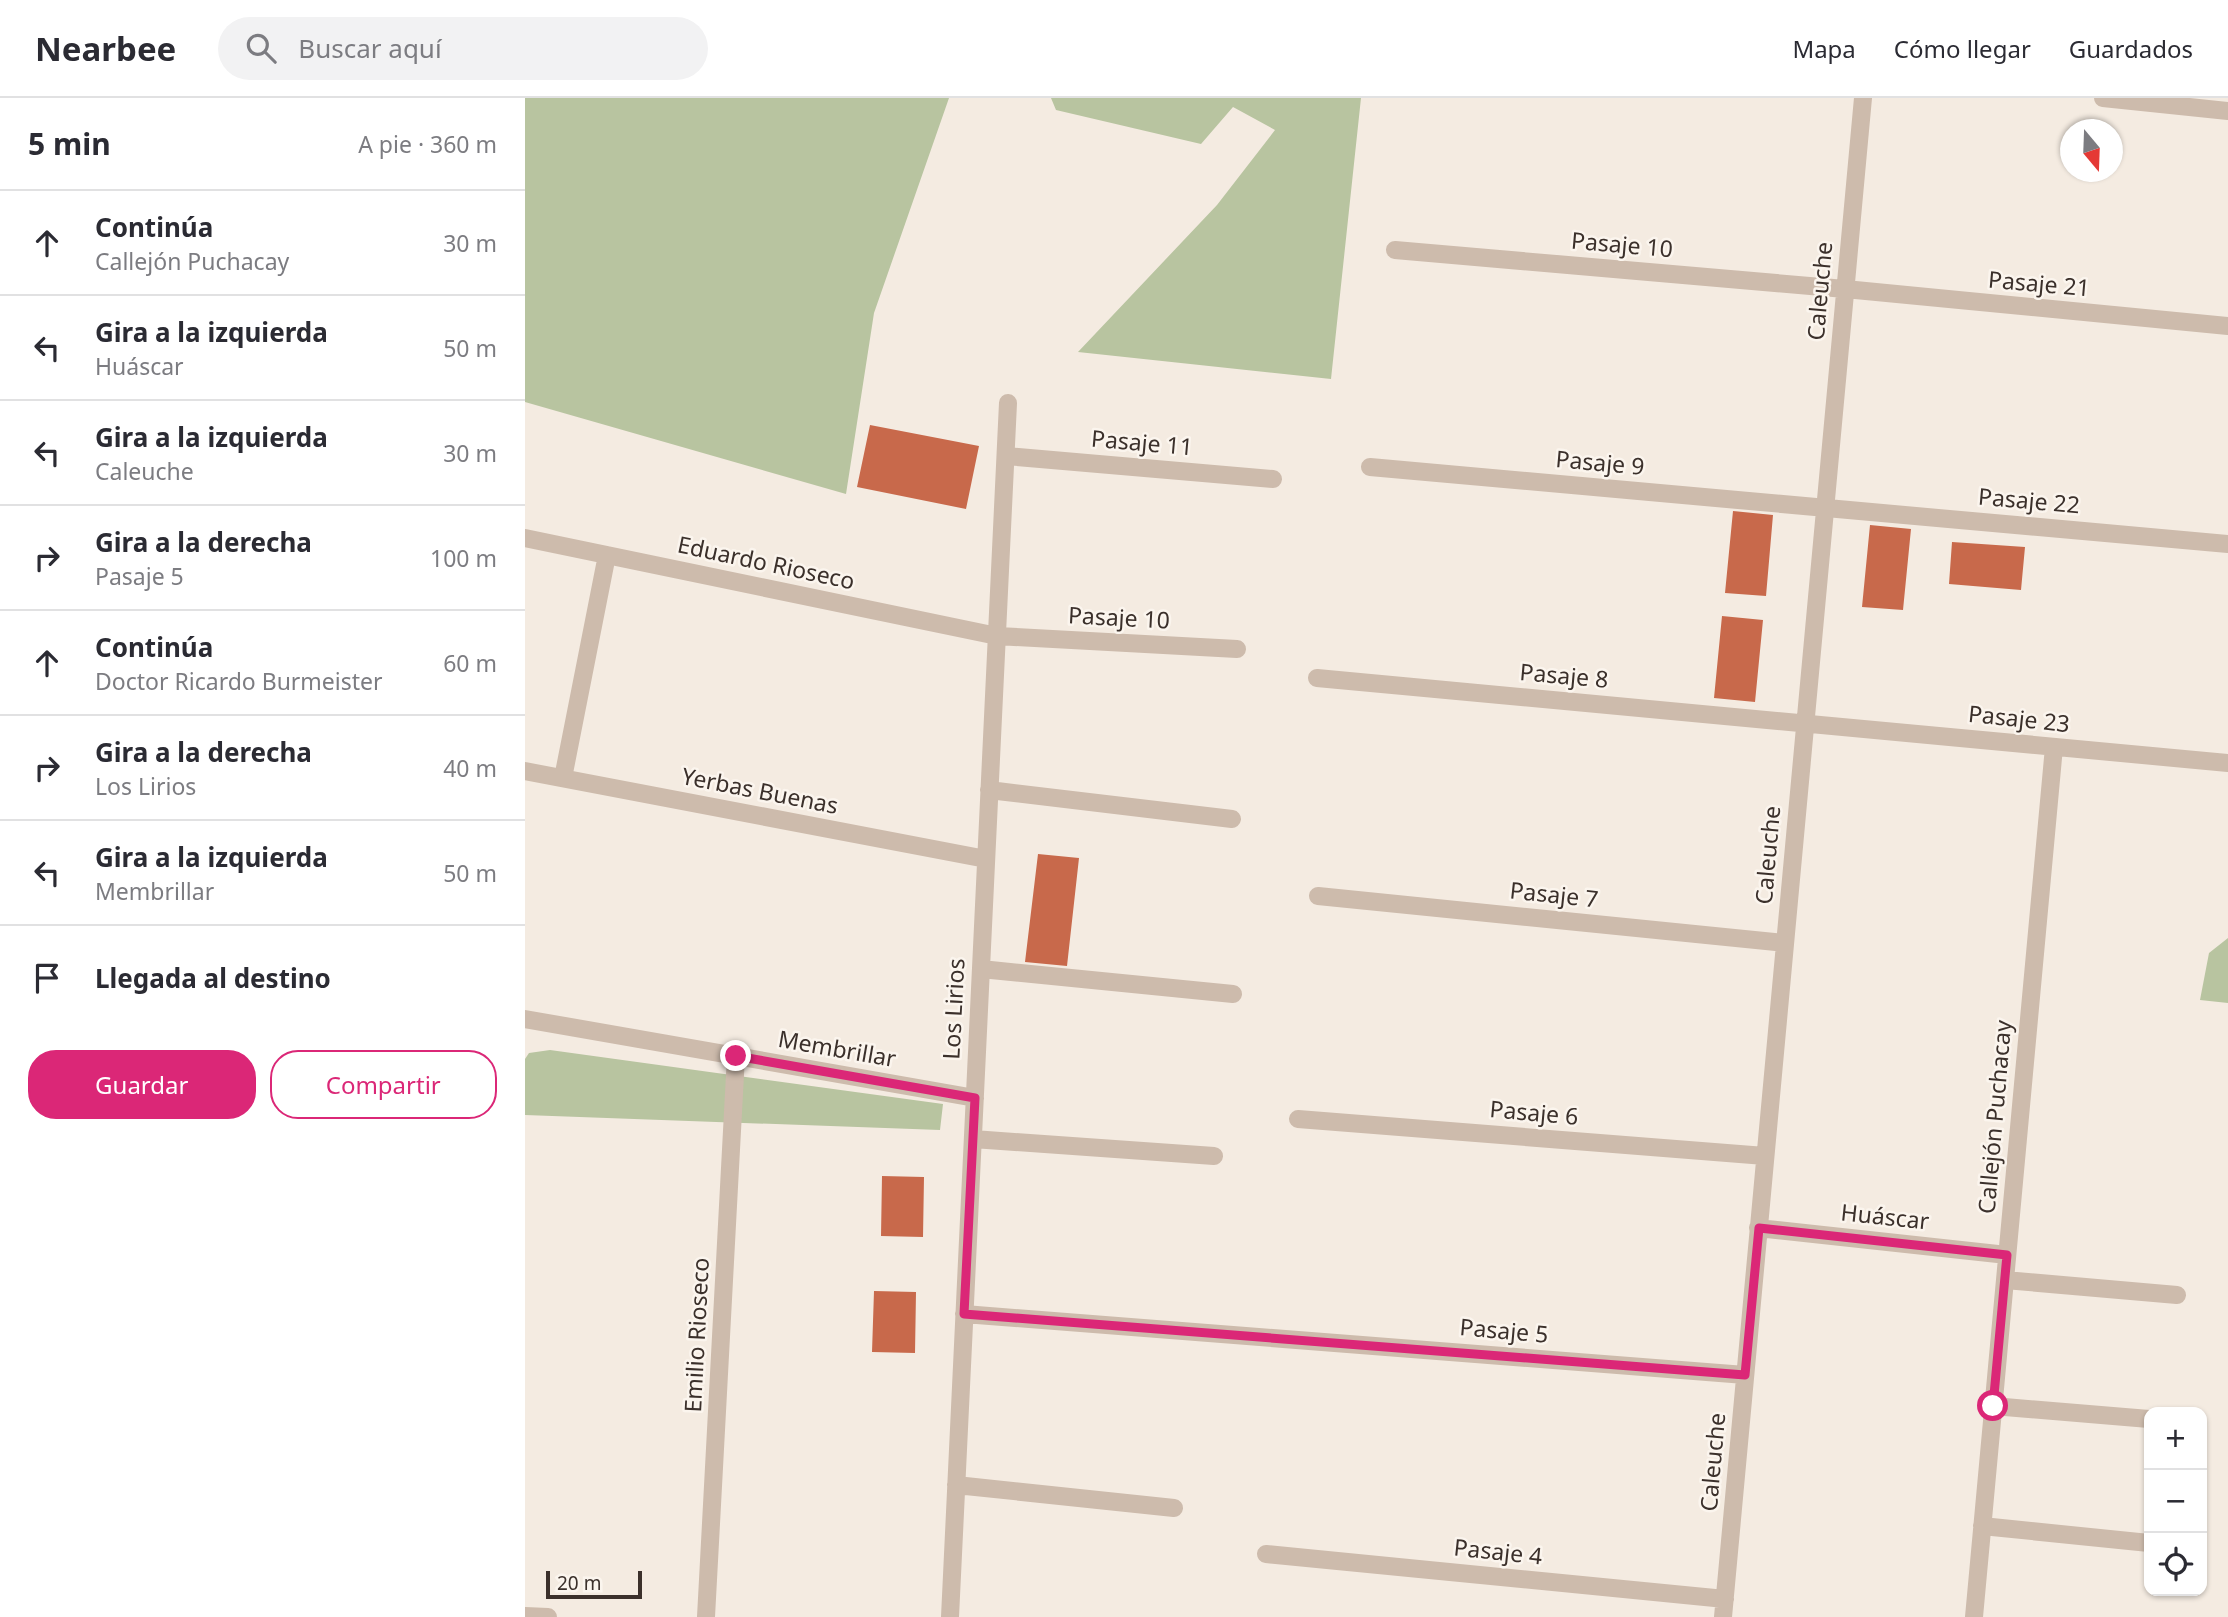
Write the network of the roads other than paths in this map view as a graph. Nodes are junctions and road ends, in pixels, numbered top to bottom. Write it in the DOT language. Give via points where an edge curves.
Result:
graph roads {
  1 [pos="1863,98"];
  2 [pos="2103,98"];
  3 [pos="2228,111"];
  4 [pos="1395,250"];
  5 [pos="1845,289"];
  6 [pos="2228,326"];
  7 [pos="1008,403"];
  8 [pos="1006,456"];
  9 [pos="1370,467"];
  10 [pos="1273,479"];
  11 [pos="1825,508"];
  12 [pos="525,538"];
  13 [pos="2228,544"];
  14 [pos="607,555"];
  15 [pos="997,636"];
  16 [pos="1237,649"];
  17 [pos="1317,678"];
  18 [pos="1805,722"];
  19 [pos="2054,747"];
  20 [pos="2228,764"];
  21 [pos="525,771"];
  22 [pos="563,778"];
  23 [pos="989,790"];
  24 [pos="1231,819"];
  25 [pos="986,859"];
  26 [pos="1318,896"];
  27 [pos="1785,943"];
  28 [pos="981,969"];
  29 [pos="1233,994"];
  30 [pos="525,1019"];
  31 [pos="736,1056"];
  32 [pos="975,1098"];
  33 [pos="1298,1119"];
  34 [pos="973,1139"];
  35 [pos="1214,1156"];
  36 [pos="1765,1156"];
  37 [pos="1759,1228"];
  38 [pos="2007,1255"];
  39 [pos="2005,1280"];
  40 [pos="2177,1295"];
  41 [pos="964,1314"];
  42 [pos="1745,1375"];
  43 [pos="1993,1406"];
  44 [pos="2144,1419"];
  45 [pos="956,1485"];
  46 [pos="1174,1508"];
  47 [pos="1982,1527"];
  48 [pos="2144,1543"];
  49 [pos="1266,1554"];
  50 [pos="1724,1608"];
  51 [pos="525,1616"];
  52 [pos="548,1617"];
  53 [pos="706,1617"];
  54 [pos="950,1617"];
  55 [pos="1974,1617"];
  1 -- 5 [label="street, Caleuche"];
  2 -- 3 [label="street"];
  4 -- 5 [label="street, Pasaje 10"];
  5 -- 6 [label="street, Pasaje 21"];
  5 -- 11 [label="street, Caleuche"];
  7 -- 8 [label="street, Los Lirios"];
  8 -- 10 [label="street, Pasaje 11"];
  8 -- 15 [label="street, Los Lirios"];
  9 -- 11 [label="street, Pasaje 9"];
  11 -- 13 [label="street, Pasaje 22"];
  11 -- 18 [label="street, Caleuche"];
  12 -- 14 [label="street, Eduardo Rioseco"];
  14 -- 15 [label="street, Eduardo Rioseco"];
  14 -- 22 [label="street"];
  15 -- 16 [label="street, Pasaje 10"];
  15 -- 23 [label="street, Los Lirios"];
  17 -- 18 [label="street, Pasaje 8"];
  18 -- 19 [label="street, Pasaje 23"];
  18 -- 27 [label="street, Caleuche"];
  19 -- 20 [label="street, Pasaje 23"];
  19 -- 38 [label="street, Callejón Puchacay"];
  21 -- 22 [label="street, Yerbas Buenas"];
  22 -- 25 [label="street, Yerbas Buenas"];
  23 -- 24 [label="street"];
  23 -- 25 [label="street, Los Lirios"];
  25 -- 28 [label="street, Los Lirios"];
  26 -- 27 [label="street, Pasaje 7"];
  27 -- 36 [label="street, Caleuche"];
  28 -- 29 [label="street"];
  28 -- 32 [label="street, Los Lirios"];
  30 -- 31 [label="street, Membrillar"];
  31 -- 32 [label="street, Membrillar"];
  31 -- 53 [label="street, Emilio Rioseco"];
  32 -- 34 [label="street, Los Lirios"];
  33 -- 36 [label="street, Pasaje 6"];
  34 -- 35 [label="street"];
  34 -- 41 [label="street, Los Lirios"];
  36 -- 37 [label="street, Caleuche"];
  37 -- 38 [label="street, Huáscar"];
  37 -- 42 [label="street, Caleuche"];
  38 -- 39 [label="street, Callejón Puchacay"];
  39 -- 40 [label="street"];
  39 -- 43 [label="street, Callejón Puchacay"];
  41 -- 42 [label="street, Pasaje 5"];
  41 -- 45 [label="street, Los Lirios"];
  42 -- 50 [label="street, Caleuche"];
  43 -- 44 [label="street"];
  43 -- 47 [label="street, Callejón Puchacay"];
  45 -- 46 [label="street"];
  45 -- 54 [label="street, Los Lirios"];
  47 -- 48 [label="street"];
  47 -- 55 [label="street, Callejón Puchacay"];
  49 -- 50 [label="street, Pasaje 4"];
  51 -- 52 [label="street"];
}
